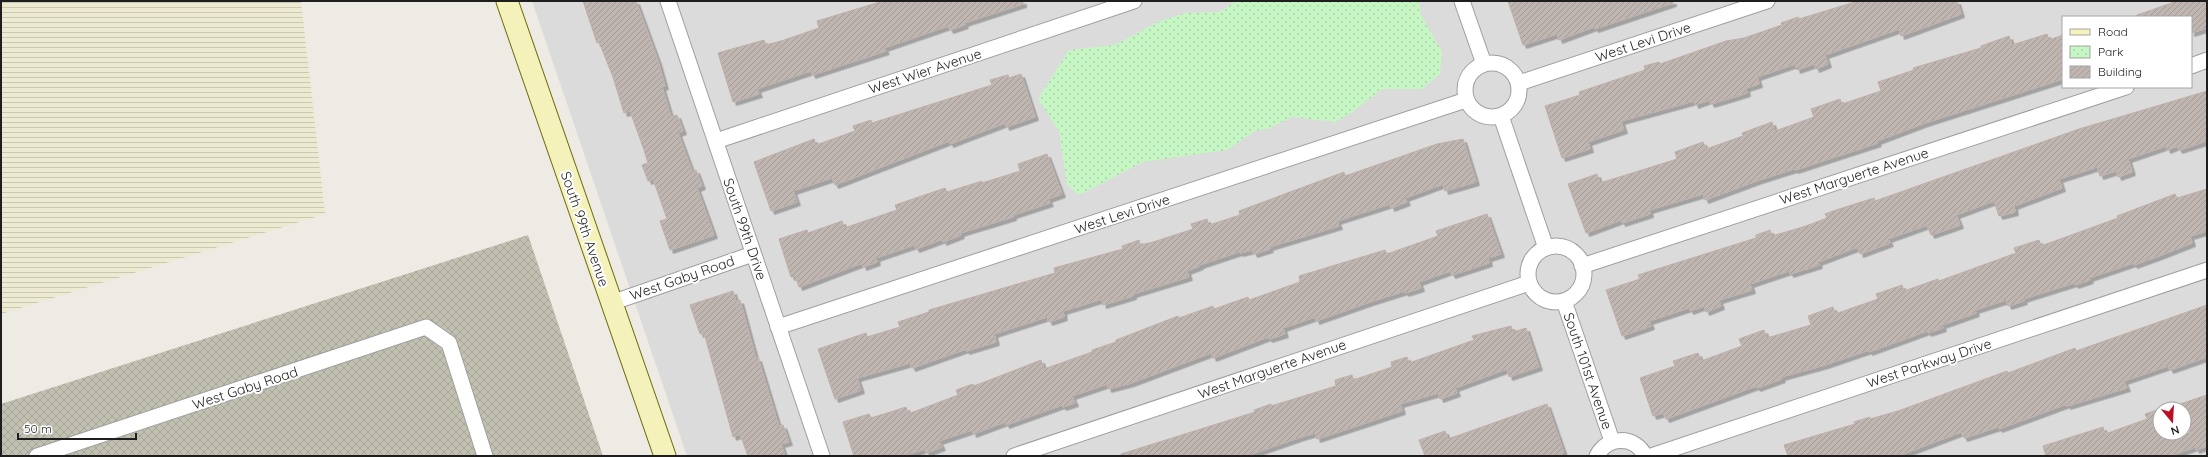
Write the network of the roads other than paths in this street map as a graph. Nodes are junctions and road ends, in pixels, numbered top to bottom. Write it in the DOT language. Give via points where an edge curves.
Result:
graph roads {
  1 [pos="507,1"];
  2 [pos="668,1"];
  3 [pos="1134,1"];
  4 [pos="1462,1"];
  5 [pos="1767,1"];
  6 [pos="2207,60"];
  7 [pos="1484,64"];
  8 [pos="2192,66"];
  9 [pos="1519,83"];
  10 [pos="2123,88"];
  11 [pos="1466,100"];
  12 [pos="1501,116"];
  13 [pos="716,140"];
  14 [pos="1546,248"];
  15 [pos="753,254"];
  16 [pos="1582,266"];
  17 [pos="2207,270"];
  18 [pos="1530,283"];
  19 [pos="1564,301"];
  20 [pos="611,303"];
  21 [pos="778,327"];
  22 [pos="1612,441"];
  23 [pos="37,456"];
  24 [pos="485,456"];
  25 [pos="665,456"];
  26 [pos="822,456"];
  27 [pos="1014,456"];
  28 [pos="1597,456"];
  29 [pos="1645,456"];
  30 [pos="1651,456"];
  1 -- 20 [label="main road, South 99th Avenue"];
  2 -- 13 [label="street, South 99th Drive"];
  3 -- 13 [label="street, West Wier Avenue"];
  4 -- 7 [label="street"];
  5 -- 9 [label="street, West Levi Drive"];
  6 -- 8 [label="street"];
  7 -- 9 [label="street" via="1492,62 1509,68"];
  7 -- 11 [label="street" via="1476,68 1468,78"];
  9 -- 12 [label="street" via="1520,94 1515,106"];
  10 -- 16 [label="street, West Marguerte Avenue"];
  11 -- 12 [label="street" via="1477,113 1493,118"];
  11 -- 21 [label="street, West Levi Drive"];
  12 -- 14 [label="street"];
  13 -- 15 [label="street, South 99th Drive"];
  14 -- 16 [label="street" via="1560,246 1567,249 1578,258"];
  14 -- 18 [label="street" via="1534,256 1531,262 1528,276"];
  15 -- 20 [label="street, West Gaby Road"];
  15 -- 21 [label="street, South 99th Drive"];
  16 -- 19 [label="street" via="1583,277 1579,289"];
  17 -- 30 [label="street, West Parkway Drive"];
  18 -- 19 [label="street" via="1532,289 1543,298 1556,302"];
  18 -- 27 [label="street, West Marguerte Avenue"];
  19 -- 22 [label="street, South 101st Avenue"];
  20 -- 25 [label="main road, South 99th Avenue"];
  21 -- 26 [label="street, South 99th Drive"];
  22 -- 28 [label="street" via="1606,444"];
  22 -- 29 [label="street" via="1630,441 1637,445"];
  23 -- 24 [label="street, West Gaby Road" via="426,327 449,343"];
}
